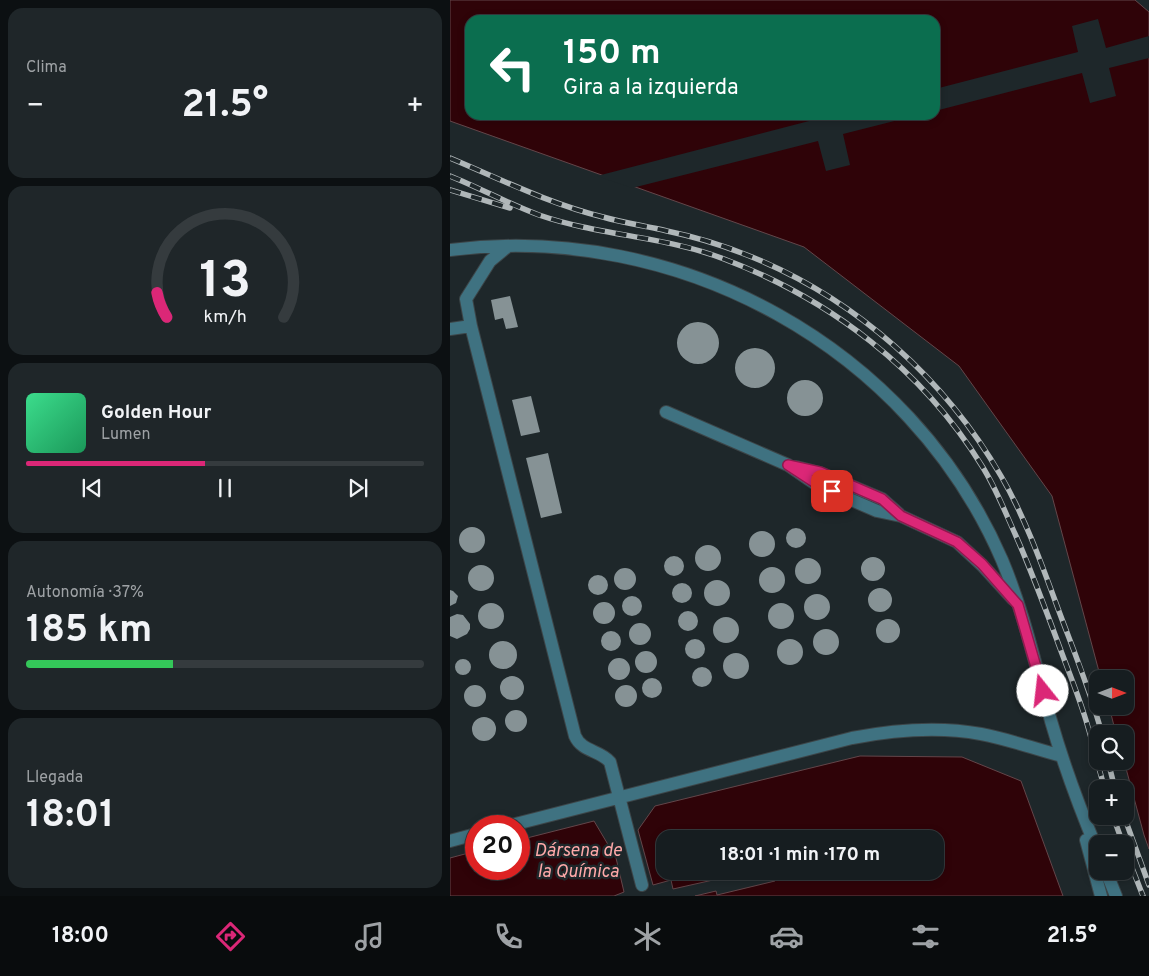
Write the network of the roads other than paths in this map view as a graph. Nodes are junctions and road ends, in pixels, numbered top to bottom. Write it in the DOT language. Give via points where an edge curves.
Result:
graph roads {
  1 [pos="507,247"];
  2 [pos="450,250"];
  3 [pos="471,326"];
  4 [pos="450,329"];
  5 [pos="666,412"];
  6 [pos="1018,605"];
  7 [pos="1062,756"];
  8 [pos="620,798"];
  9 [pos="1078,803"];
  10 [pos="530,820"];
  11 [pos="1091,835"];
  12 [pos="465,837"];
  13 [pos="450,841"];
  14 [pos="1110,880"];
  15 [pos="642,885"];
  16 [pos="1101,896"];
  17 [pos="1116,896"];
  1 -- 2 [label="lane"];
  1 -- 3 [label="lane" via="490,261 466,299"];
  1 -- 6 [label="lane" via="602,254 668,268 733,291 799,326 834,349 912,420 954,473 990,535"];
  3 -- 4 [label="lane"];
  3 -- 8 [label="lane" via="575,736 582,746 603,755 610,762"];
  5 -- 6 [label="lane" via="788,465 820,472 882,499 901,516 957,542 982,564"];
  6 -- 7 [label="lane"];
  7 -- 8 [label="lane" via="981,734 906,730 852,738"];
  7 -- 9 [label="lane"];
  8 -- 10 [label="lane"];
  8 -- 15 [label="lane"];
  9 -- 11 [label="lane"];
  9 -- 16 [label="lane"];
  12 -- 13 [label="lane"];
  14 -- 17 [label="lane"];
}
